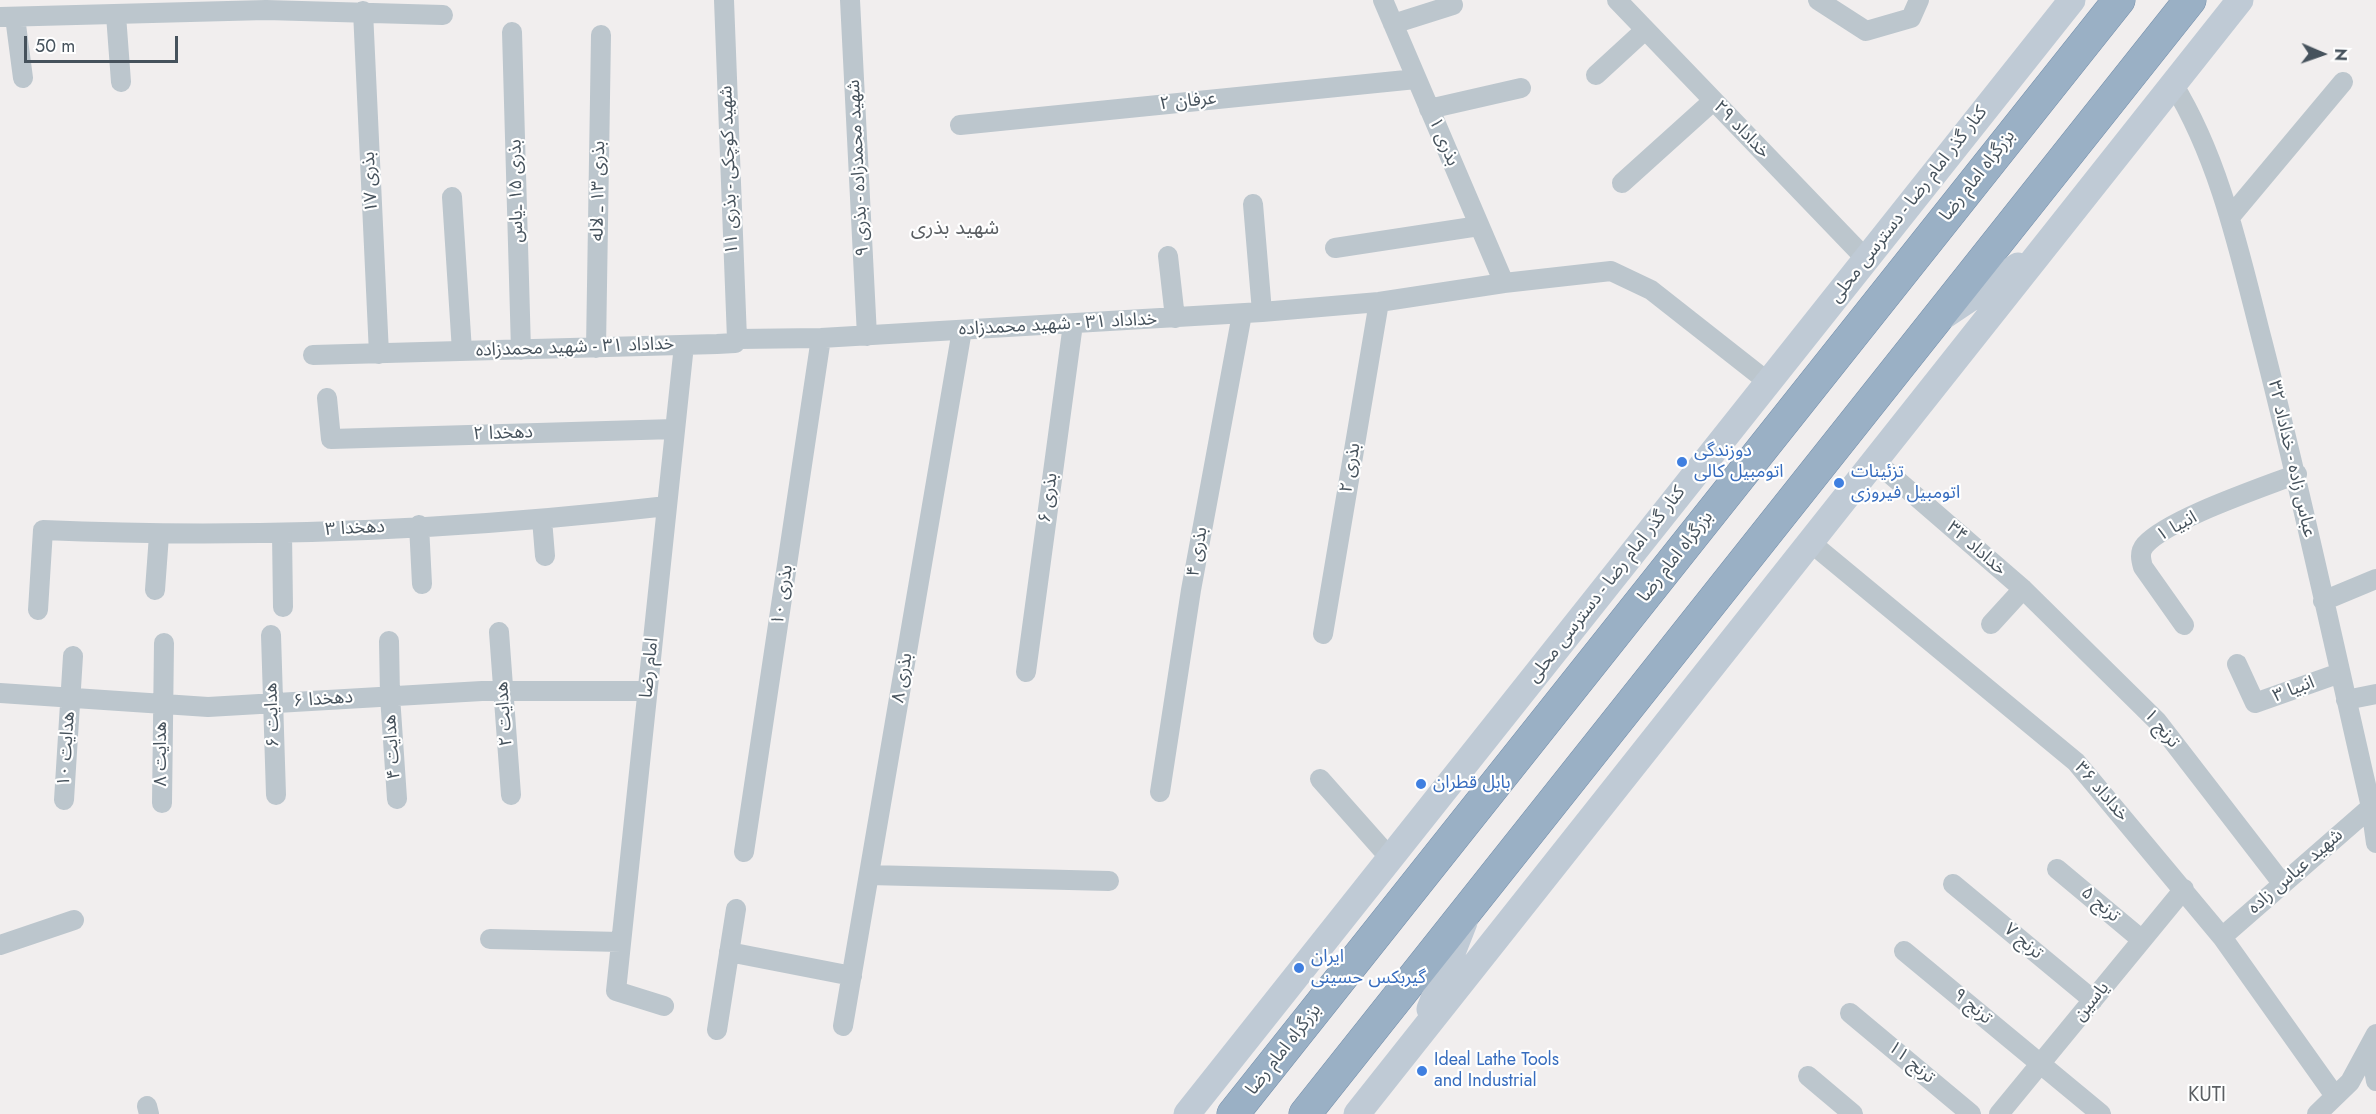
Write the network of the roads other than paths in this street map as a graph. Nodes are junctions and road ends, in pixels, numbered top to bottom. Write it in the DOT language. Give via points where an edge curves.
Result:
graph roads {
  1 [pos="724,0"];
  2 [pos="850,0"];
  3 [pos="1383,0"];
  4 [pos="1617,0"];
  5 [pos="1818,0"];
  6 [pos="1919,0"];
  7 [pos="2072,0"];
  8 [pos="2119,0"];
  9 [pos="2190,0"];
  10 [pos="2240,0"];
  11 [pos="266,5"];
  12 [pos="1453,5"];
  13 [pos="49,8"];
  14 [pos="363,11"];
  15 [pos="116,15"];
  16 [pos="443,15"];
  17 [pos="8,17"];
  18 [pos="1393,24"];
  19 [pos="1645,30"];
  20 [pos="512,32"];
  21 [pos="602,35"];
  22 [pos="1596,75"];
  23 [pos="23,78"];
  24 [pos="1416,79"];
  25 [pos="2009,80"];
  26 [pos="121,82"];
  27 [pos="2343,82"];
  28 [pos="2173,84"];
  29 [pos="1521,88"];
  30 [pos="1713,101"];
  31 [pos="1429,109"];
  32 [pos="960,125"];
  33 [pos="1974,181"];
  34 [pos="1622,183"];
  35 [pos="452,197"];
  36 [pos="1253,204"];
  37 [pos="2230,217"];
  38 [pos="1479,226"];
  39 [pos="1335,248"];
  40 [pos="2040,252"];
  41 [pos="1168,256"];
  42 [pos="1866,259"];
  43 [pos="1504,283"];
  44 [pos="1379,302"];
  45 [pos="1262,312"];
  46 [pos="1242,314"];
  47 [pos="1175,318"];
  48 [pos="1934,322"];
  49 [pos="1073,324"];
  50 [pos="962,330"];
  51 [pos="867,336"];
  52 [pos="821,338"];
  53 [pos="737,339"];
  54 [pos="684,345"];
  55 [pos="596,348"];
  56 [pos="521,350"];
  57 [pos="462,351"];
  58 [pos="379,354"];
  59 [pos="313,355"];
  60 [pos="1768,382"];
  61 [pos="327,398"];
  62 [pos="1798,403"];
  63 [pos="675,429"];
  64 [pos="1875,461"];
  65 [pos="2297,474"];
  66 [pos="667,506"];
  67 [pos="542,519"];
  68 [pos="419,525"];
  69 [pos="282,533"];
  70 [pos="159,535"];
  71 [pos="1810,542"];
  72 [pos="545,556"];
  73 [pos="2376,579"];
  74 [pos="422,584"];
  75 [pos="2023,589"];
  76 [pos="155,590"];
  77 [pos="2324,602"];
  78 [pos="283,607"];
  79 [pos="38,610"];
  80 [pos="1991,624"];
  81 [pos="2184,625"];
  82 [pos="499,632"];
  83 [pos="1323,634"];
  84 [pos="271,635"];
  85 [pos="389,641"];
  86 [pos="164,643"];
  87 [pos="73,656"];
  88 [pos="1592,663"];
  89 [pos="2237,664"];
  90 [pos="1026,672"];
  91 [pos="2340,673"];
  92 [pos="503,691"];
  93 [pos="647,691"];
  94 [pos="0,693"];
  95 [pos="2376,694"];
  96 [pos="390,696"];
  97 [pos="71,698"];
  98 [pos="2346,700"];
  99 [pos="273,703"];
  100 [pos="162,705"];
  101 [pos="1503,716"];
  102 [pos="1320,779"];
  103 [pos="1160,792"];
  104 [pos="276,795"];
  105 [pos="511,795"];
  106 [pos="397,799"];
  107 [pos="64,801"];
  108 [pos="162,803"];
  109 [pos="2371,807"];
  110 [pos="2376,843"];
  111 [pos="744,852"];
  112 [pos="1390,858"];
  113 [pos="2057,869"];
  114 [pos="869,875"];
  115 [pos="1109,881"];
  116 [pos="2282,883"];
  117 [pos="1953,884"];
  118 [pos="2184,889"];
  119 [pos="1471,905"];
  120 [pos="736,909"];
  121 [pos="74,920"];
  122 [pos="2222,937"];
  123 [pos="490,939"];
  124 [pos="2142,940"];
  125 [pos="621,942"];
  126 [pos="0,945"];
  127 [pos="1904,951"];
  128 [pos="729,952"];
  129 [pos="852,976"];
  130 [pos="2093,1000"];
  131 [pos="664,1006"];
  132 [pos="1850,1013"];
  133 [pos="843,1026"];
  134 [pos="717,1030"];
  135 [pos="1419,1036"];
  136 [pos="2373,1039"];
  137 [pos="1234,1054"];
  138 [pos="2041,1064"];
  139 [pos="1808,1076"];
  140 [pos="2376,1081"];
  141 [pos="2336,1096"];
  142 [pos="1187,1114"];
  143 [pos="1218,1114"];
  144 [pos="1233,1114"];
  145 [pos="1305,1114"];
  146 [pos="1358,1114"];
  147 [pos="1853,1114"];
  148 [pos="1971,1114"];
  149 [pos="1999,1114"];
  150 [pos="2101,1114"];
  151 [pos="2317,1114"];
  1 -- 53 [label="street, شهید کوچکی - بذری ۱۱"];
  2 -- 51 [label="street, شهید محمدزاده - بذری ۹"];
  3 -- 18 [label="street, بذری ۱"];
  4 -- 19 [label="street, خداداد ۲۹"];
  5 -- 6 [label="street" via="1866,31 1911,18"];
  7 -- 25 [label="main road, کنار گذر امام رضا - دسترسی محلی"];
  8 -- 33 [label="highway, بزرگراه امام رضا"];
  9 -- 48 [label="highway"];
  10 -- 28 [label="main road"];
  11 -- 14 [label="street"];
  11 -- 15 [label="street"];
  12 -- 18 [label="street"];
  13 -- 15 [label="street"];
  13 -- 17 [label="street"];
  14 -- 16 [label="street"];
  14 -- 58 [label="street, بذری ۱۷"];
  15 -- 26 [label="street"];
  17 -- 23 [label="street"];
  18 -- 24 [label="street, بذری ۱"];
  19 -- 22 [label="street"];
  19 -- 30 [label="street, خداداد ۲۹"];
  20 -- 56 [label="street, بذری ۱۵ ـ‌یاس"];
  21 -- 55 [label="street, بذری ۱۳ ـ لاله"];
  24 -- 31 [label="street, بذری ۱"];
  24 -- 32 [label="street, عرفان ۲"];
  25 -- 33 [label="main road"];
  25 -- 42 [label="main road, کنار گذر امام رضا - دسترسی محلی"];
  27 -- 37 [label="street"];
  28 -- 37 [label="street, عباس زاده - خداداد ۳۲" via="2187,106"];
  28 -- 40 [label="main road"];
  29 -- 31 [label="street"];
  30 -- 34 [label="street"];
  30 -- 42 [label="street, خداداد ۲۹"];
  31 -- 38 [label="street, بذری ۱"];
  33 -- 62 [label="highway, بزرگراه امام رضا"];
  35 -- 57 [label="street"];
  36 -- 45 [label="street"];
  37 -- 65 [label="street, عباس زاده - خداداد ۳۲"];
  38 -- 39 [label="street"];
  38 -- 43 [label="street, بذری ۱"];
  40 -- 48 [label="main road"];
  40 -- 64 [label="main road"];
  41 -- 47 [label="street"];
  42 -- 60 [label="main road, کنار گذر امام رضا - دسترسی محلی"];
  43 -- 44 [label="street, خداداد ۳۱ - شهید محمدزاده"];
  43 -- 60 [label="street, خداداد ۳۱ - شهید محمدزاده" via="1611,271 1651,290"];
  44 -- 45 [label="street, خداداد ۳۱ - شهید محمدزاده"];
  44 -- 83 [label="street, بذری ۲"];
  45 -- 46 [label="street, خداداد ۳۱ - شهید محمدزاده"];
  46 -- 47 [label="street, خداداد ۳۱ - شهید محمدزاده"];
  46 -- 103 [label="street, بذری ۴" via="1191,591"];
  47 -- 49 [label="street, خداداد ۳۱ - شهید محمدزاده"];
  48 -- 119 [label="highway"];
  49 -- 50 [label="street, خداداد ۳۱ - شهید محمدزاده"];
  49 -- 90 [label="street, بذری ۶"];
  50 -- 51 [label="street, خداداد ۳۱ - شهید محمدزاده"];
  50 -- 114 [label="street, بذری ۸"];
  51 -- 52 [label="street, خداداد ۳۱ - شهید محمدزاده"];
  52 -- 53 [label="street, خداداد ۳۱ - شهید محمدزاده"];
  52 -- 111 [label="street, بذری ۱۰"];
  53 -- 54 [label="street, خداداد ۳۱ - شهید محمدزاده" via="735,343"];
  54 -- 55 [label="street, خداداد ۳۱ - شهید محمدزاده"];
  54 -- 63 [label="street, امام رضا"];
  55 -- 56 [label="street, خداداد ۳۱ - شهید محمدزاده"];
  56 -- 57 [label="street, خداداد ۳۱ - شهید محمدزاده"];
  57 -- 58 [label="street, خداداد ۳۱ - شهید محمدزاده"];
  58 -- 59 [label="street, خداداد ۳۱ - شهید محمدزاده"];
  60 -- 62 [label="main road"];
  60 -- 101 [label="main road, کنار گذر امام رضا - دسترسی محلی"];
  61 -- 63 [label="street, دهخدا ۲" via="331,439"];
  62 -- 88 [label="highway, بزرگراه امام رضا"];
  63 -- 66 [label="street, امام رضا"];
  64 -- 71 [label="main road"];
  64 -- 75 [label="street, خداداد ۳۴"];
  65 -- 77 [label="street, عباس زاده - خداداد ۳۲"];
  65 -- 81 [label="street, انبیا ۱" via="2179,522 2144,545 2140,557 2143,567"];
  66 -- 67 [label="street, دهخدا ۳"];
  66 -- 93 [label="street, امام رضا"];
  67 -- 68 [label="street, دهخدا ۳"];
  67 -- 72 [label="street"];
  68 -- 69 [label="street, دهخدا ۳"];
  68 -- 74 [label="street"];
  69 -- 70 [label="street, دهخدا ۳"];
  69 -- 78 [label="street"];
  70 -- 76 [label="street"];
  70 -- 79 [label="street, دهخدا ۳" via="43,530"];
  71 -- 118 [label="street, خداداد ۳۶" via="2076,762"];
  71 -- 135 [label="main road"];
  73 -- 77 [label="street"];
  75 -- 80 [label="street"];
  75 -- 116 [label="street, ترنج ۱" via="2157,721"];
  77 -- 91 [label="street, عباس زاده - خداداد ۳۲"];
  82 -- 92 [label="street, هدایت ۲"];
  84 -- 99 [label="street, هدایت ۶"];
  85 -- 96 [label="street, هدایت ۴"];
  86 -- 100 [label="street, هدایت ۸"];
  87 -- 97 [label="street, هدایت ۱۰"];
  88 -- 101 [label="main road"];
  88 -- 144 [label="highway, بزرگراه امام رضا"];
  89 -- 91 [label="street, انبیا ۳" via="2255,703"];
  91 -- 98 [label="street, عباس زاده - خداداد ۳۲"];
  92 -- 93 [label="street, دهخدا ۶"];
  92 -- 96 [label="street, دهخدا ۶"];
  92 -- 105 [label="street, هدایت ۲"];
  93 -- 125 [label="street, امام رضا"];
  94 -- 97 [label="street, دهخدا ۶"];
  95 -- 98 [label="street"];
  96 -- 99 [label="street, دهخدا ۶"];
  96 -- 106 [label="street, هدایت ۴"];
  97 -- 100 [label="street, دهخدا ۶"];
  97 -- 107 [label="street, هدایت ۱۰"];
  98 -- 109 [label="street, عباس زاده - خداداد ۳۲"];
  99 -- 100 [label="street, دهخدا ۶"];
  99 -- 104 [label="street, هدایت ۶"];
  100 -- 108 [label="street, هدایت ۸"];
  101 -- 112 [label="main road, کنار گذر امام رضا - دسترسی محلی"];
  102 -- 112 [label="street"];
  109 -- 110 [label="street, عباس زاده - خداداد ۳۲"];
  109 -- 116 [label="street, شهید عباس زاده"];
  112 -- 137 [label="main road, کنار گذر امام رضا - دسترسی محلی"];
  113 -- 124 [label="street, ترنج ۵"];
  114 -- 115 [label="street"];
  114 -- 129 [label="street, بذری ۸"];
  116 -- 122 [label="street, شهید عباس زاده"];
  117 -- 130 [label="street, ترنج ۷"];
  118 -- 122 [label="street, خداداد ۳۶"];
  118 -- 124 [label="street, یاسین"];
  119 -- 135 [label="main road"];
  119 -- 145 [label="highway"];
  120 -- 128 [label="street"];
  121 -- 126 [label="street"];
  122 -- 141 [label="street, خداداد ۳۶"];
  123 -- 125 [label="street"];
  124 -- 130 [label="street, یاسین"];
  125 -- 131 [label="street, امام رضا" via="616,991"];
  127 -- 138 [label="street, ترنج ۹"];
  128 -- 129 [label="street"];
  128 -- 134 [label="street"];
  129 -- 133 [label="street, بذری ۸"];
  130 -- 138 [label="street, یاسین"];
  132 -- 148 [label="street, ترنج ۱۱"];
  135 -- 146 [label="main road"];
  136 -- 140 [label="street"];
  136 -- 141 [label="street" via="2350,1082"];
  137 -- 142 [label="main road, کنار گذر امام رضا - دسترسی محلی"];
  137 -- 143 [label="main road"];
  138 -- 149 [label="street, یاسین"];
  138 -- 150 [label="street, ترنج ۹"];
  139 -- 147 [label="street"];
  141 -- 151 [label="street"];
}
